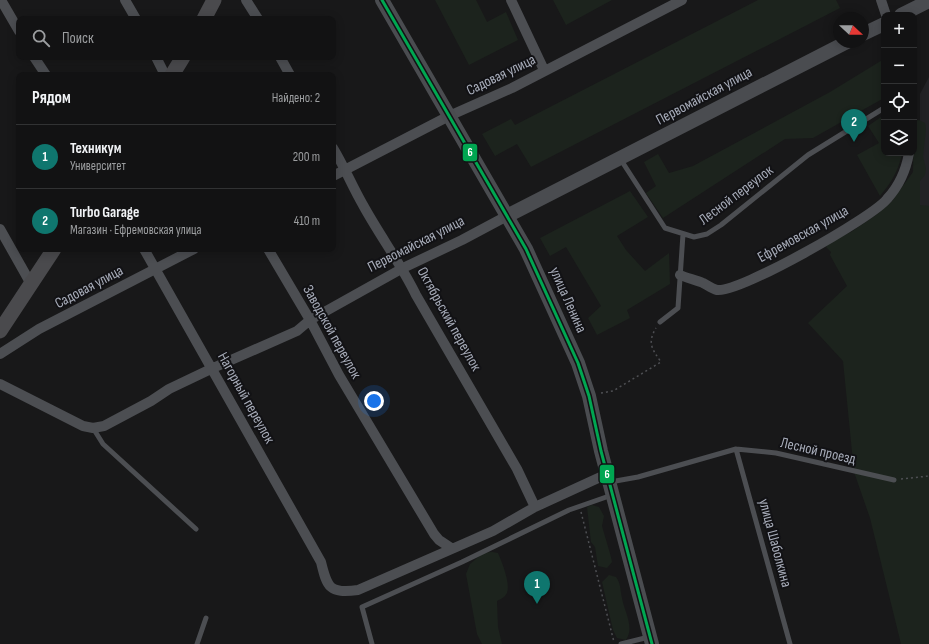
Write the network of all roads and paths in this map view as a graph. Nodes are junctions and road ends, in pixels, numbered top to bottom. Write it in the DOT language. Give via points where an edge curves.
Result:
graph roads {
  1 [pos="1,0"];
  2 [pos="125,0"];
  3 [pos="214,0"];
  4 [pos="246,0"];
  5 [pos="382,0"];
  6 [pos="511,0"];
  7 [pos="682,0"];
  8 [pos="881,0"];
  9 [pos="929,1"];
  10 [pos="885,12"];
  11 [pos="907,12"];
  12 [pos="134,16"];
  13 [pos="206,16"];
  14 [pos="256,16"];
  15 [pos="881,25"];
  16 [pos="16,26"];
  17 [pos="869,31"];
  18 [pos="835,48"];
  19 [pos="36,60"];
  20 [pos="158,60"];
  21 [pos="181,60"];
  22 [pos="282,60"];
  23 [pos="544,70"];
  24 [pos="44,72"];
  25 [pos="164,72"];
  26 [pos="174,72"];
  27 [pos="288,72"];
  28 [pos="881,110"];
  29 [pos="449,116"];
  30 [pos="336,153"];
  31 [pos="908,156"];
  32 [pos="620,159"];
  33 [pos="346,169"];
  34 [pos="336,174"];
  35 [pos="507,216"];
  36 [pos="0,229"];
  37 [pos="683,234"];
  38 [pos="52,252"];
  39 [pos="146,252"];
  40 [pos="188,252"];
  41 [pos="270,252"];
  42 [pos="403,268"];
  43 [pos="155,269"];
  44 [pos="680,275"];
  45 [pos="31,284"];
  46 [pos="310,320"];
  47 [pos="660,322"];
  48 [pos="0,331"];
  49 [pos="0,354"];
  50 [pos="213,368"];
  51 [pos="0,384"];
  52 [pos="589,396"];
  53 [pos="93,428"];
  54 [pos="736,449"];
  55 [pos="929,476"];
  56 [pos="894,480"];
  57 [pos="610,484"];
  58 [pos="580,506"];
  59 [pos="535,507"];
  60 [pos="196,529"];
  61 [pos="451,548"];
  62 [pos="206,618"];
  63 [pos="651,641"];
  64 [pos="197,644"];
  65 [pos="372,644"];
  66 [pos="615,644"];
  67 [pos="621,644"];
  68 [pos="790,644"];
  1 -- 16 [label="street"];
  2 -- 12 [label="street"];
  3 -- 13 [label="main road"];
  4 -- 14 [label="street"];
  5 -- 29 [label="main road, улица Ленина"];
  6 -- 23 [label="street"];
  7 -- 23 [label="street, Садовая улица"];
  8 -- 10 [label="street"];
  9 -- 11 [label="main road"];
  15 -- 17 [label="main road"];
  18 -- 32 [label="main road, Первомайская улица"];
  19 -- 24 [label="street"];
  20 -- 25 [label="street"];
  21 -- 26 [label="main road"];
  22 -- 27 [label="street"];
  23 -- 29 [label="street, Садовая улица"];
  28 -- 37 [label="lane, Лесной переулок" via="808,155 707,234 694,237"];
  29 -- 33 [label="street, Садовая улица"];
  29 -- 35 [label="main road, улица Ленина"];
  30 -- 33 [label="street, Октябрьский переулок"];
  31 -- 44 [label="street, Ефремовская улица" via="899,183 887,200 872,213 784,263 734,286 717,290"];
  32 -- 35 [label="main road, Первомайская улица"];
  32 -- 37 [label="lane, Лесной переулок" via="665,228"];
  33 -- 34 [label="street, Садовая улица"];
  33 -- 42 [label="street, Октябрьский переулок" via="362,204"];
  35 -- 42 [label="street, Первомайская улица"];
  35 -- 52 [label="main road, улица Ленина" via="539,275 578,363"];
  36 -- 45 [label="street"];
  37 -- 44 [label="lane"];
  38 -- 45 [label="main road"];
  39 -- 43 [label="street, Нагорный переулок"];
  40 -- 43 [label="street, Садовая улица"];
  41 -- 46 [label="street, Заводской переулок"];
  42 -- 46 [label="street, Первомайская улица"];
  42 -- 59 [label="street, Октябрьский переулок" via="416,295 517,469"];
  43 -- 49 [label="street, Садовая улица" via="39,329"];
  43 -- 50 [label="street, Нагорный переулок"];
  44 -- 47 [label="lane" via="678,308"];
  45 -- 48 [label="main road"];
  46 -- 50 [label="street, Первомайская улица" via="289,335"];
  46 -- 61 [label="street, Заводской переулок" via="339,375 434,534"];
  47 -- 52 [label="path" via="651,337 652,349 661,362 614,391"];
  50 -- 53 [label="street, Первомайская улица" via="169,389 104,426"];
  50 -- 61 [label="street, Нагорный переулок" via="321,562 330,587 346,592 358,590"];
  51 -- 53 [label="street" via="83,426"];
  52 -- 57 [label="main road, улица Ленина"];
  53 -- 60 [label="lane" via="103,444"];
  54 -- 56 [label="lane, Лесной проезд" via="776,453"];
  54 -- 57 [label="lane"];
  54 -- 68 [label="lane, улица Шаболкина"];
  55 -- 56 [label="path"];
  57 -- 58 [label="lane"];
  57 -- 59 [label="street"];
  57 -- 63 [label="main road, улица Ленина"];
  58 -- 65 [label="lane" via="362,607"];
  58 -- 66 [label="path"];
  59 -- 61 [label="street" via="494,531"];
  62 -- 64 [label="lane"];
  63 -- 67 [label="lane"];
}
